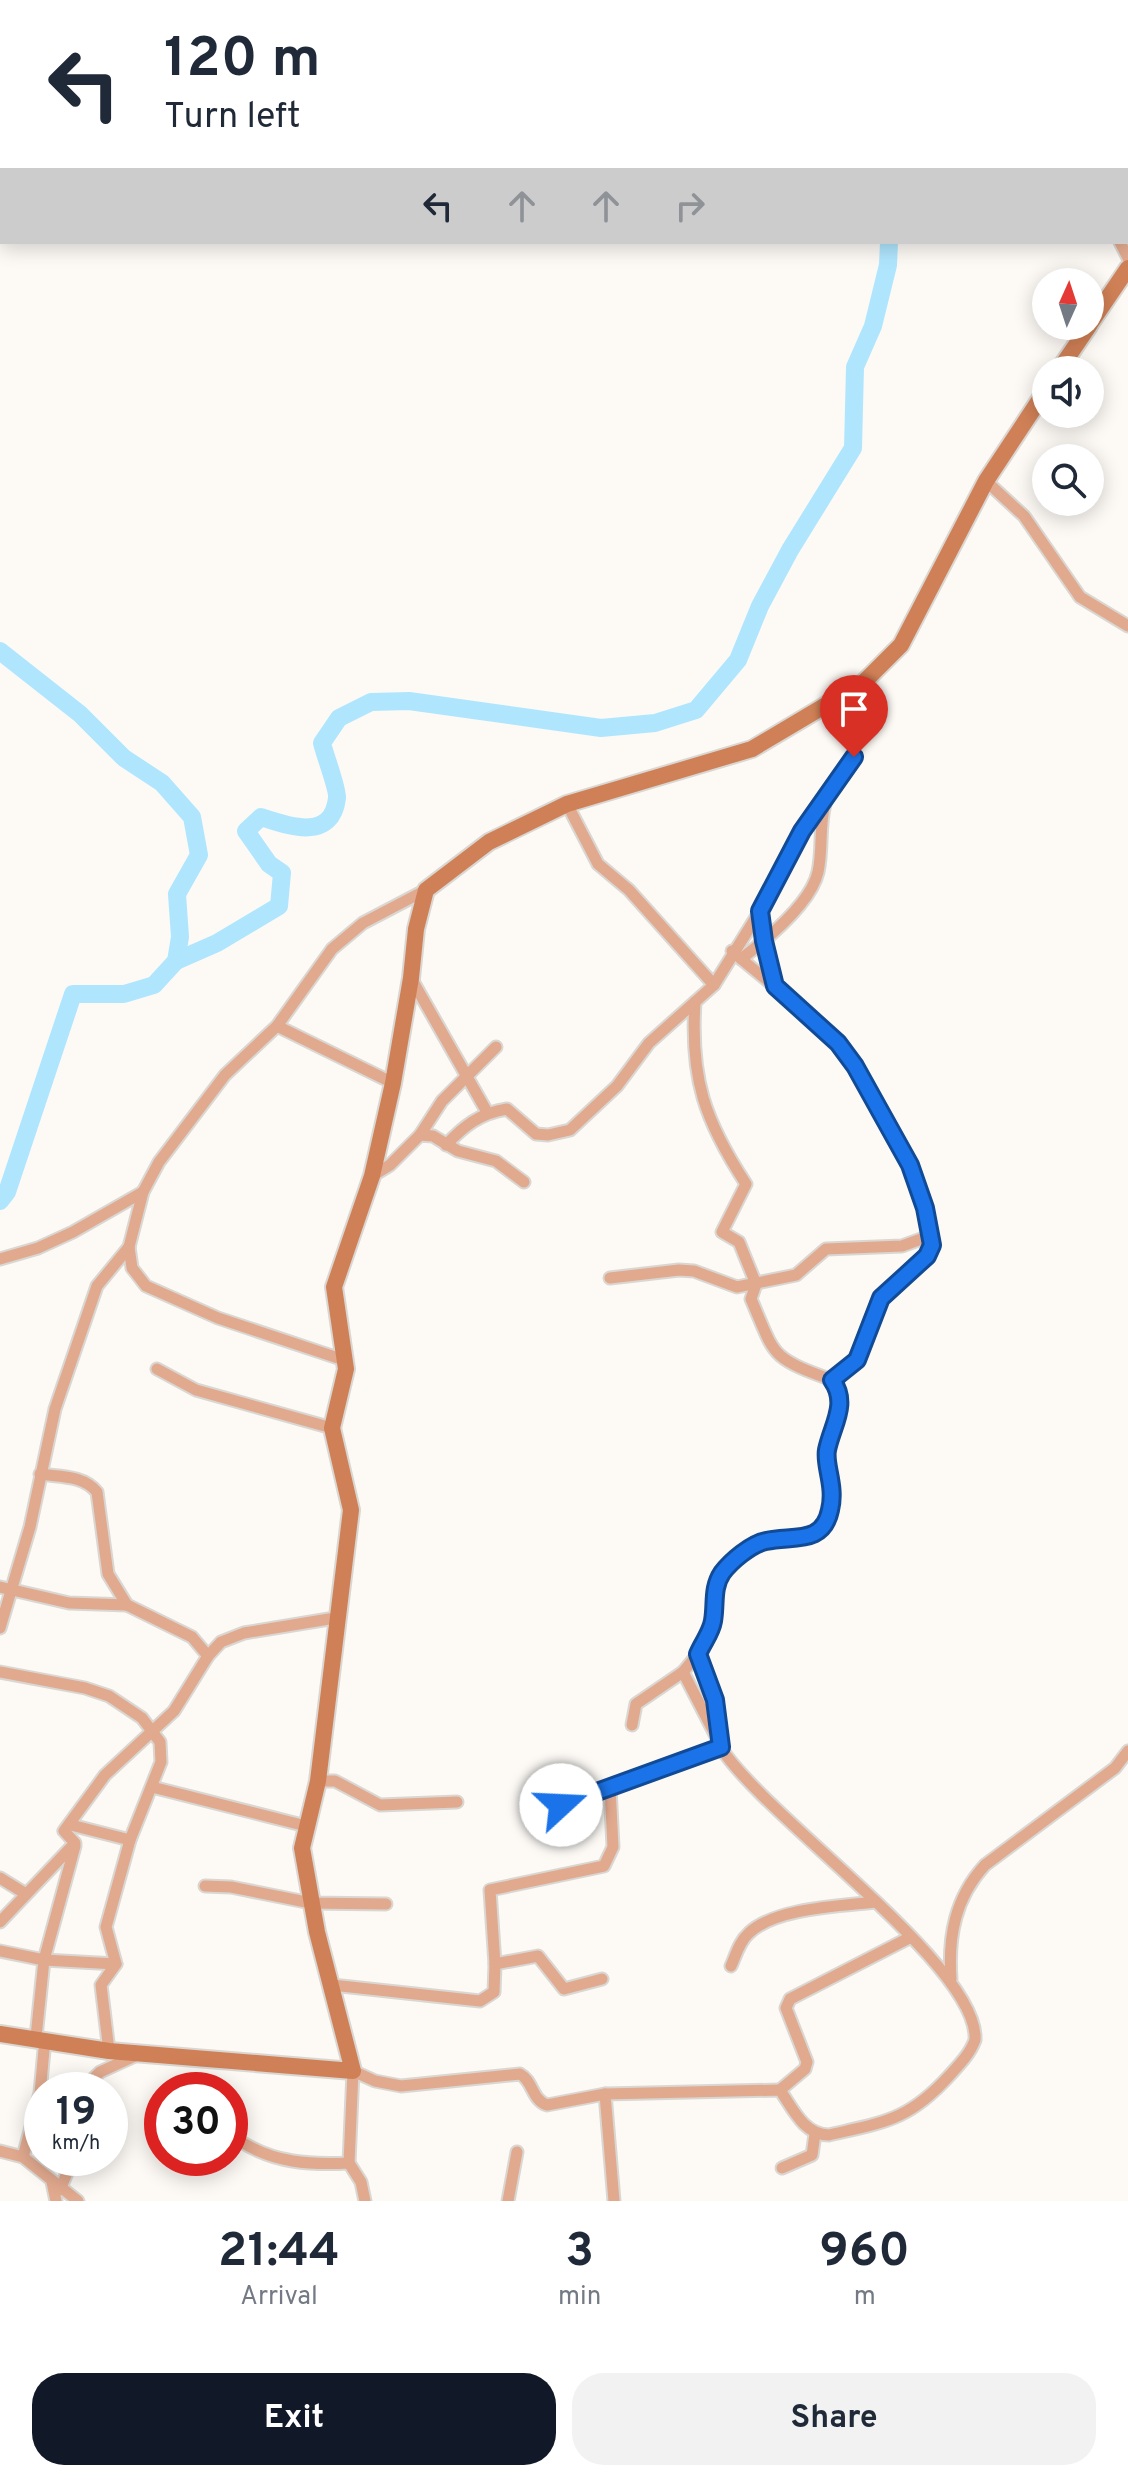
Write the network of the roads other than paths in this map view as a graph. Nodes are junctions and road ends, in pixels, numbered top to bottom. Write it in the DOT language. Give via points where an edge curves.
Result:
graph roads {
  1 [pos="1128,268"];
  2 [pos="1104,304"];
  3 [pos="1032,411"];
  4 [pos="986,481"];
  5 [pos="1128,626"];
  6 [pos="863,683"];
  7 [pos="826,797"];
  8 [pos="567,804"];
  9 [pos="426,890"];
  10 [pos="760,911"];
  11 [pos="764,941"];
  12 [pos="736,955"];
  13 [pos="411,978"];
  14 [pos="714,985"];
  15 [pos="775,986"];
  16 [pos="695,1002"];
  17 [pos="277,1026"];
  18 [pos="496,1047"];
  19 [pos="467,1079"];
  20 [pos="393,1083"];
  21 [pos="487,1112"];
  22 [pos="420,1135"];
  23 [pos="446,1145"];
  24 [pos="372,1176"];
  25 [pos="524,1182"];
  26 [pos="143,1192"];
  27 [pos="932,1235"];
  28 [pos="129,1247"];
  29 [pos="0,1259"];
  30 [pos="610,1278"];
  31 [pos="756,1284"];
  32 [pos="344,1360"];
  33 [pos="157,1369"];
  34 [pos="832,1380"];
  35 [pos="332,1428"];
  36 [pos="40,1474"];
  37 [pos="0,1587"];
  38 [pos="14,1591"];
  39 [pos="127,1605"];
  40 [pos="335,1618"];
  41 [pos="0,1628"];
  42 [pos="698,1654"];
  43 [pos="208,1656"];
  44 [pos="0,1672"];
  45 [pos="683,1672"];
  46 [pos="632,1725"];
  47 [pos="153,1733"];
  48 [pos="719,1744"];
  49 [pos="1128,1751"];
  50 [pos="318,1781"];
  51 [pos="152,1787"];
  52 [pos="610,1787"];
  53 [pos="457,1802"];
  54 [pos="537,1814"];
  55 [pos="71,1825"];
  56 [pos="306,1826"];
  57 [pos="130,1840"];
  58 [pos="75,1843"];
  59 [pos="0,1878"];
  60 [pos="205,1886"];
  61 [pos="26,1894"];
  62 [pos="876,1902"];
  63 [pos="311,1903"];
  64 [pos="386,1904"];
  65 [pos="0,1922"];
  66 [pos="911,1937"];
  67 [pos="0,1951"];
  68 [pos="44,1960"];
  69 [pos="116,1964"];
  70 [pos="495,1964"];
  71 [pos="731,1966"];
  72 [pos="602,1979"];
  73 [pos="952,1982"];
  74 [pos="332,1985"];
  75 [pos="0,2034"];
  76 [pos="41,2038"];
  77 [pos="109,2051"];
  78 [pos="141,2054"];
  79 [pos="353,2071"];
  80 [pos="41,2072"];
  81 [pos="102,2072"];
  82 [pos="780,2090"];
  83 [pos="605,2094"];
  84 [pos="815,2134"];
  85 [pos="248,2146"];
  86 [pos="0,2151"];
  87 [pos="517,2152"];
  88 [pos="24,2154"];
  89 [pos="23,2157"];
  90 [pos="349,2163"];
  91 [pos="782,2168"];
  92 [pos="66,2176"];
  93 [pos="58,2196"];
  94 [pos="78,2201"];
  95 [pos="365,2201"];
  96 [pos="508,2201"];
  97 [pos="614,2201"];
  1 -- 2 [label="street"];
  3 -- 4 [label="street"];
  4 -- 5 [label="street" via="1024,516 1080,597"];
  4 -- 6 [label="street" via="901,645"];
  6 -- 7 [label="street" via="853,724 854,757"];
  6 -- 8 [label="street" via="752,749"];
  7 -- 10 [label="street"];
  7 -- 11 [label="street" via="818,872 810,891"];
  8 -- 9 [label="street" via="489,842"];
  8 -- 14 [label="street" via="598,864 629,890"];
  9 -- 13 [label="street"];
  9 -- 17 [label="street" via="363,923 332,949"];
  10 -- 11 [label="street"];
  10 -- 12 [label="street"];
  11 -- 12 [label="street"];
  11 -- 15 [label="street"];
  12 -- 14 [label="street"];
  12 -- 15 [label="street"];
  13 -- 19 [label="street"];
  13 -- 20 [label="street"];
  14 -- 16 [label="street"];
  15 -- 27 [label="street" via="838,1043 855,1066 910,1165"];
  16 -- 21 [label="street" via="649,1043 617,1086 570,1130 536,1134 507,1109"];
  16 -- 31 [label="street" via="693,1056 708,1119 746,1184 722,1232 739,1242"];
  17 -- 20 [label="street"];
  17 -- 26 [label="street" via="195,1111"];
  18 -- 19 [label="street"];
  19 -- 21 [label="street"];
  19 -- 22 [label="street" via="442,1101"];
  20 -- 24 [label="street"];
  21 -- 23 [label="street"];
  22 -- 23 [label="street"];
  22 -- 24 [label="street"];
  23 -- 25 [label="street" via="496,1161"];
  24 -- 32 [label="street" via="334,1287"];
  26 -- 28 [label="street"];
  26 -- 29 [label="street" via="73,1232"];
  27 -- 31 [label="street" via="902,1246 826,1249 796,1275"];
  27 -- 34 [label="street" via="927,1256 881,1298 857,1360"];
  28 -- 32 [label="street" via="132,1268 146,1286 218,1318"];
  28 -- 36 [label="street" via="97,1286 49,1428"];
  30 -- 31 [label="street" via="679,1270 737,1287"];
  31 -- 34 [label="street" via="751,1299 776,1355"];
  32 -- 35 [label="street"];
  33 -- 35 [label="street" via="196,1390"];
  34 -- 42 [label="street" via="840,1406 826,1453 833,1478 830,1514 812,1536 763,1541 724,1571 717,1582 710,1632"];
  35 -- 40 [label="street" via="351,1510"];
  36 -- 38 [label="street"];
  36 -- 39 [label="street" via="81,1479 97,1492 108,1574"];
  37 -- 38 [label="street"];
  38 -- 39 [label="street" via="69,1603"];
  38 -- 41 [label="street"];
  39 -- 43 [label="street" via="192,1637"];
  40 -- 43 [label="street" via="232,1636"];
  40 -- 50 [label="street"];
  42 -- 45 [label="street"];
  42 -- 48 [label="street" via="715,1700"];
  43 -- 47 [label="street" via="174,1711"];
  44 -- 47 [label="street" via="109,1696 131,1709"];
  45 -- 46 [label="street" via="636,1704"];
  45 -- 48 [label="street"];
  47 -- 51 [label="street" via="160,1742 161,1762"];
  47 -- 55 [label="street" via="105,1775"];
  48 -- 52 [label="street"];
  48 -- 62 [label="street" via="798,1831"];
  49 -- 73 [label="street" via="1115,1768 971,1881 952,1929"];
  50 -- 53 [label="street" via="335,1781 380,1805"];
  50 -- 56 [label="street"];
  51 -- 56 [label="street"];
  51 -- 57 [label="street"];
  52 -- 54 [label="street"];
  52 -- 70 [label="street" via="613,1847 604,1866 490,1890"];
  55 -- 57 [label="street"];
  55 -- 58 [label="street" via="64,1831"];
  56 -- 63 [label="street" via="302,1848"];
  57 -- 69 [label="street" via="106,1927"];
  58 -- 61 [label="street"];
  58 -- 68 [label="street"];
  59 -- 61 [label="street"];
  60 -- 63 [label="street"];
  61 -- 65 [label="street"];
  62 -- 66 [label="street"];
  62 -- 71 [label="street" via="816,1908 770,1920 749,1932"];
  63 -- 64 [label="street"];
  63 -- 74 [label="street"];
  66 -- 73 [label="street"];
  66 -- 82 [label="street" via="790,1999 786,2008 806,2066"];
  67 -- 68 [label="street"];
  68 -- 69 [label="street"];
  68 -- 76 [label="street"];
  69 -- 77 [label="street" via="101,1985"];
  70 -- 72 [label="street" via="538,1956 564,1989"];
  70 -- 74 [label="street" via="494,1992 480,2001"];
  73 -- 84 [label="street" via="968,2007 975,2040 930,2098 891,2120"];
  74 -- 79 [label="street"];
  75 -- 76 [label="street"];
  76 -- 77 [label="street"];
  76 -- 80 [label="street"];
  77 -- 78 [label="street"];
  78 -- 79 [label="street"];
  78 -- 81 [label="street"];
  79 -- 83 [label="street" via="401,2086 520,2074 539,2102 547,2105"];
  79 -- 90 [label="street"];
  82 -- 83 [label="street"];
  82 -- 84 [label="street"];
  83 -- 97 [label="street"];
  84 -- 91 [label="street" via="812,2155"];
  85 -- 90 [label="street" via="299,2163"];
  86 -- 89 [label="street"];
  87 -- 96 [label="street"];
  88 -- 89 [label="street"];
  89 -- 93 [label="street" via="51,2178"];
  90 -- 95 [label="street"];
  92 -- 93 [label="street"];
  93 -- 94 [label="street"];
}
